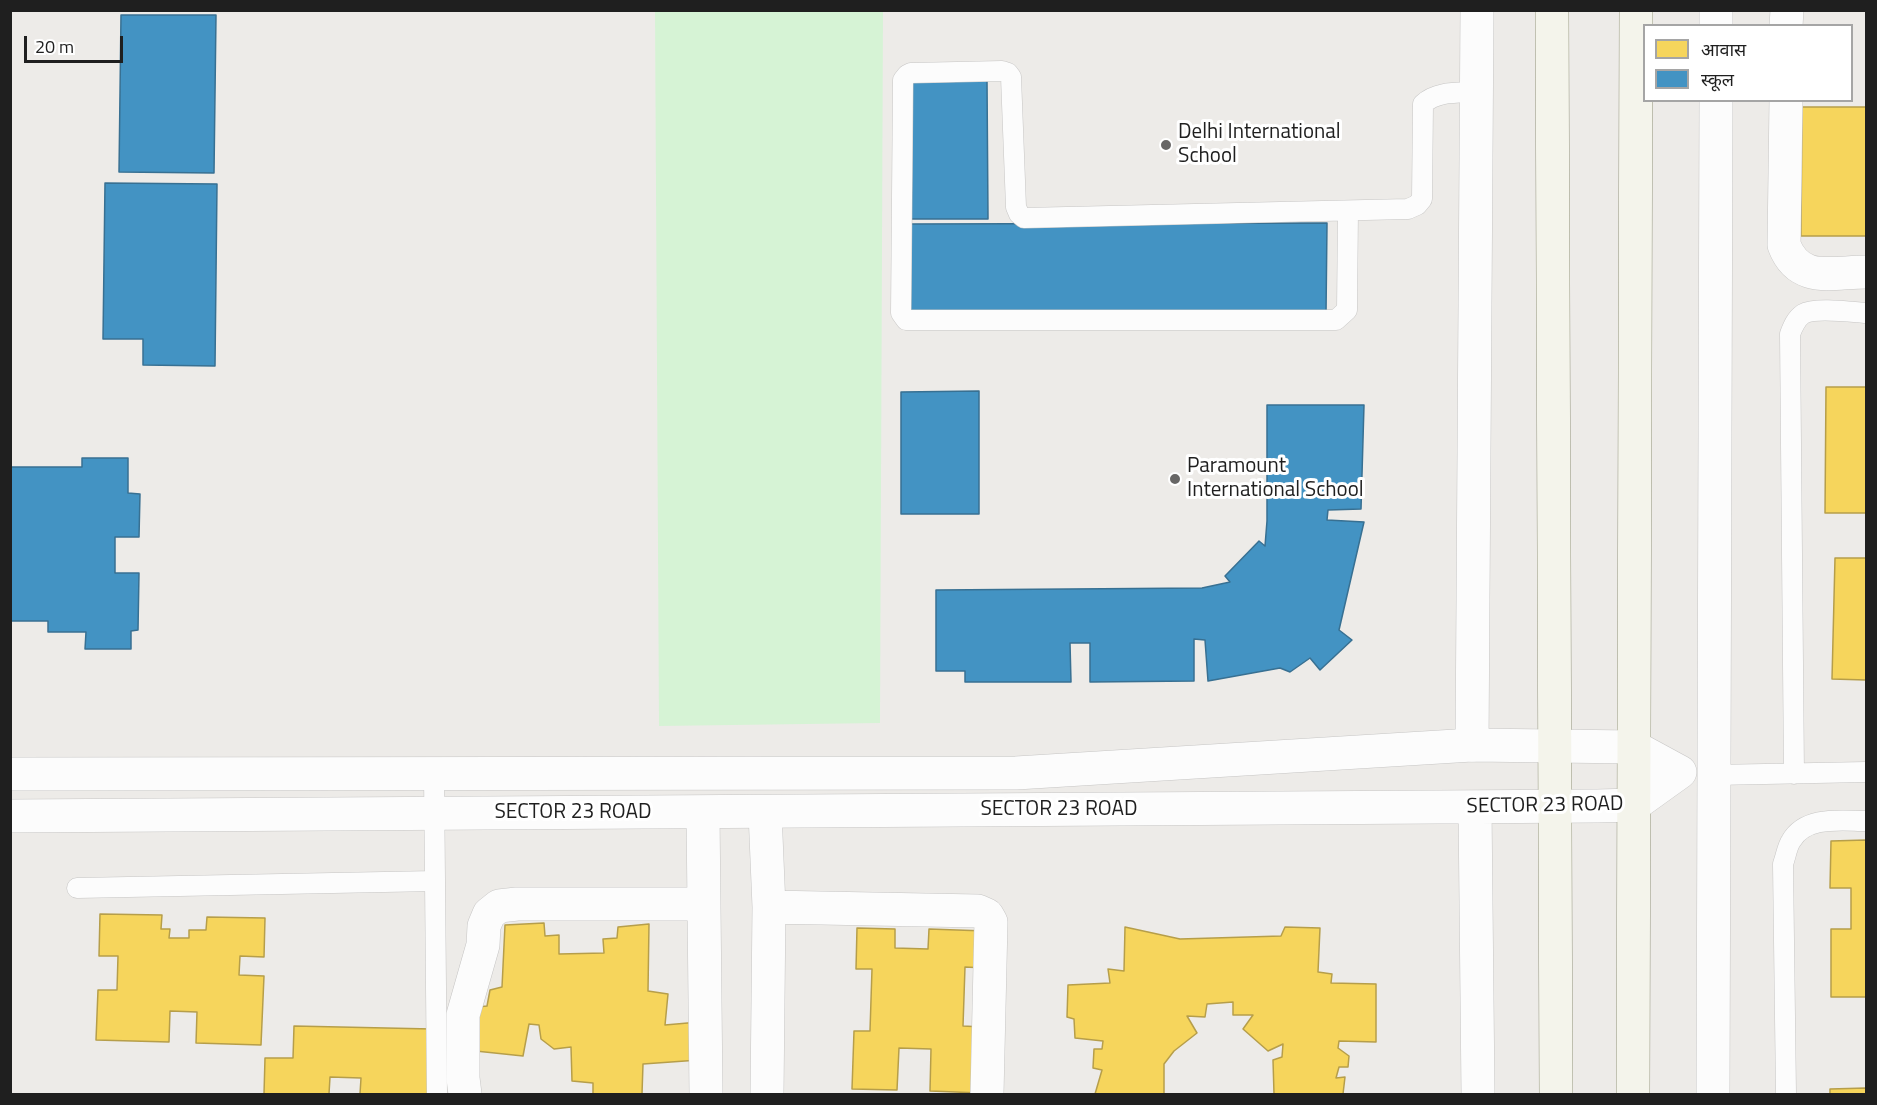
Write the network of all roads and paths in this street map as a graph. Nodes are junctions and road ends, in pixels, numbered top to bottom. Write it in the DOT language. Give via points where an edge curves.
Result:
graph roads {
  1 [pos="1477,10"];
  2 [pos="1552,10"];
  3 [pos="1635,10"];
  4 [pos="1476,92"];
  5 [pos="1716,102"];
  6 [pos="1786,102"];
  7 [pos="1348,211"];
  8 [pos="1866,272"];
  9 [pos="1866,313"];
  10 [pos="1472,745"];
  11 [pos="1554,745"];
  12 [pos="1634,747"];
  13 [pos="1680,772"];
  14 [pos="1866,772"];
  15 [pos="10,774"];
  16 [pos="434,774"];
  17 [pos="1794,774"];
  18 [pos="1714,775"];
  19 [pos="1634,805"];
  20 [pos="1556,806"];
  21 [pos="1475,807"];
  22 [pos="765,812"];
  23 [pos="703,813"];
  24 [pos="434,814"];
  25 [pos="10,816"];
  26 [pos="1866,821"];
  27 [pos="435,881"];
  28 [pos="77,888"];
  29 [pos="704,904"];
  30 [pos="769,907"];
  31 [pos="437,1095"];
  32 [pos="465,1095"];
  33 [pos="706,1095"];
  34 [pos="766,1095"];
  35 [pos="987,1095"];
  36 [pos="1478,1095"];
  37 [pos="1556,1095"];
  38 [pos="1633,1095"];
  39 [pos="1713,1095"];
  40 [pos="1786,1095"];
  1 -- 4 [label="street"];
  2 -- 11 [label="main road"];
  3 -- 12 [label="main road"];
  4 -- 7 [label="lane" via="1439,94 1423,104 1422,199 1417,205"];
  4 -- 10 [label="street"];
  5 -- 18 [label="street"];
  6 -- 8 [label="street" via="1784,245 1789,257 1809,273"];
  7 -- 7 [label="lane" via="1024,218 1016,207 1008,73 911,73 903,80 901,313 906,320 1336,320 1347,310"];
  9 -- 17 [label="lane" via="1805,313 1795,321 1790,334"];
  10 -- 11 [label="street, SECTOR 23 ROAD"];
  10 -- 16 [label="street, SECTOR 23 ROAD" via="1016,773"];
  11 -- 12 [label="street, SECTOR 23 ROAD"];
  11 -- 20 [label="main road"];
  12 -- 13 [label="street, SECTOR 23 ROAD"];
  12 -- 19 [label="main road"];
  13 -- 18 [label="street"];
  13 -- 19 [label="street, SECTOR 23 ROAD"];
  14 -- 17 [label="lane"];
  15 -- 16 [label="street, SECTOR 23 ROAD"];
  16 -- 24 [label="lane"];
  17 -- 18 [label="lane"];
  18 -- 39 [label="street"];
  19 -- 20 [label="street, SECTOR 23 ROAD"];
  19 -- 38 [label="main road"];
  20 -- 21 [label="street, SECTOR 23 ROAD"];
  20 -- 37 [label="main road"];
  21 -- 22 [label="street, SECTOR 23 ROAD"];
  21 -- 36 [label="street"];
  22 -- 23 [label="street, SECTOR 23 ROAD"];
  22 -- 30 [label="street"];
  23 -- 24 [label="street, SECTOR 23 ROAD"];
  23 -- 29 [label="street"];
  24 -- 25 [label="street, SECTOR 23 ROAD"];
  24 -- 27 [label="lane"];
  26 -- 40 [label="lane" via="1821,821 1804,827 1791,840 1784,864"];
  27 -- 28 [label="lane"];
  27 -- 31 [label="lane"];
  29 -- 32 [label="street" via="517,904 500,906 489,914 463,1016"];
  29 -- 33 [label="street"];
  30 -- 34 [label="street"];
  30 -- 35 [label="street" via="978,911 987,915 992,922"];
}
